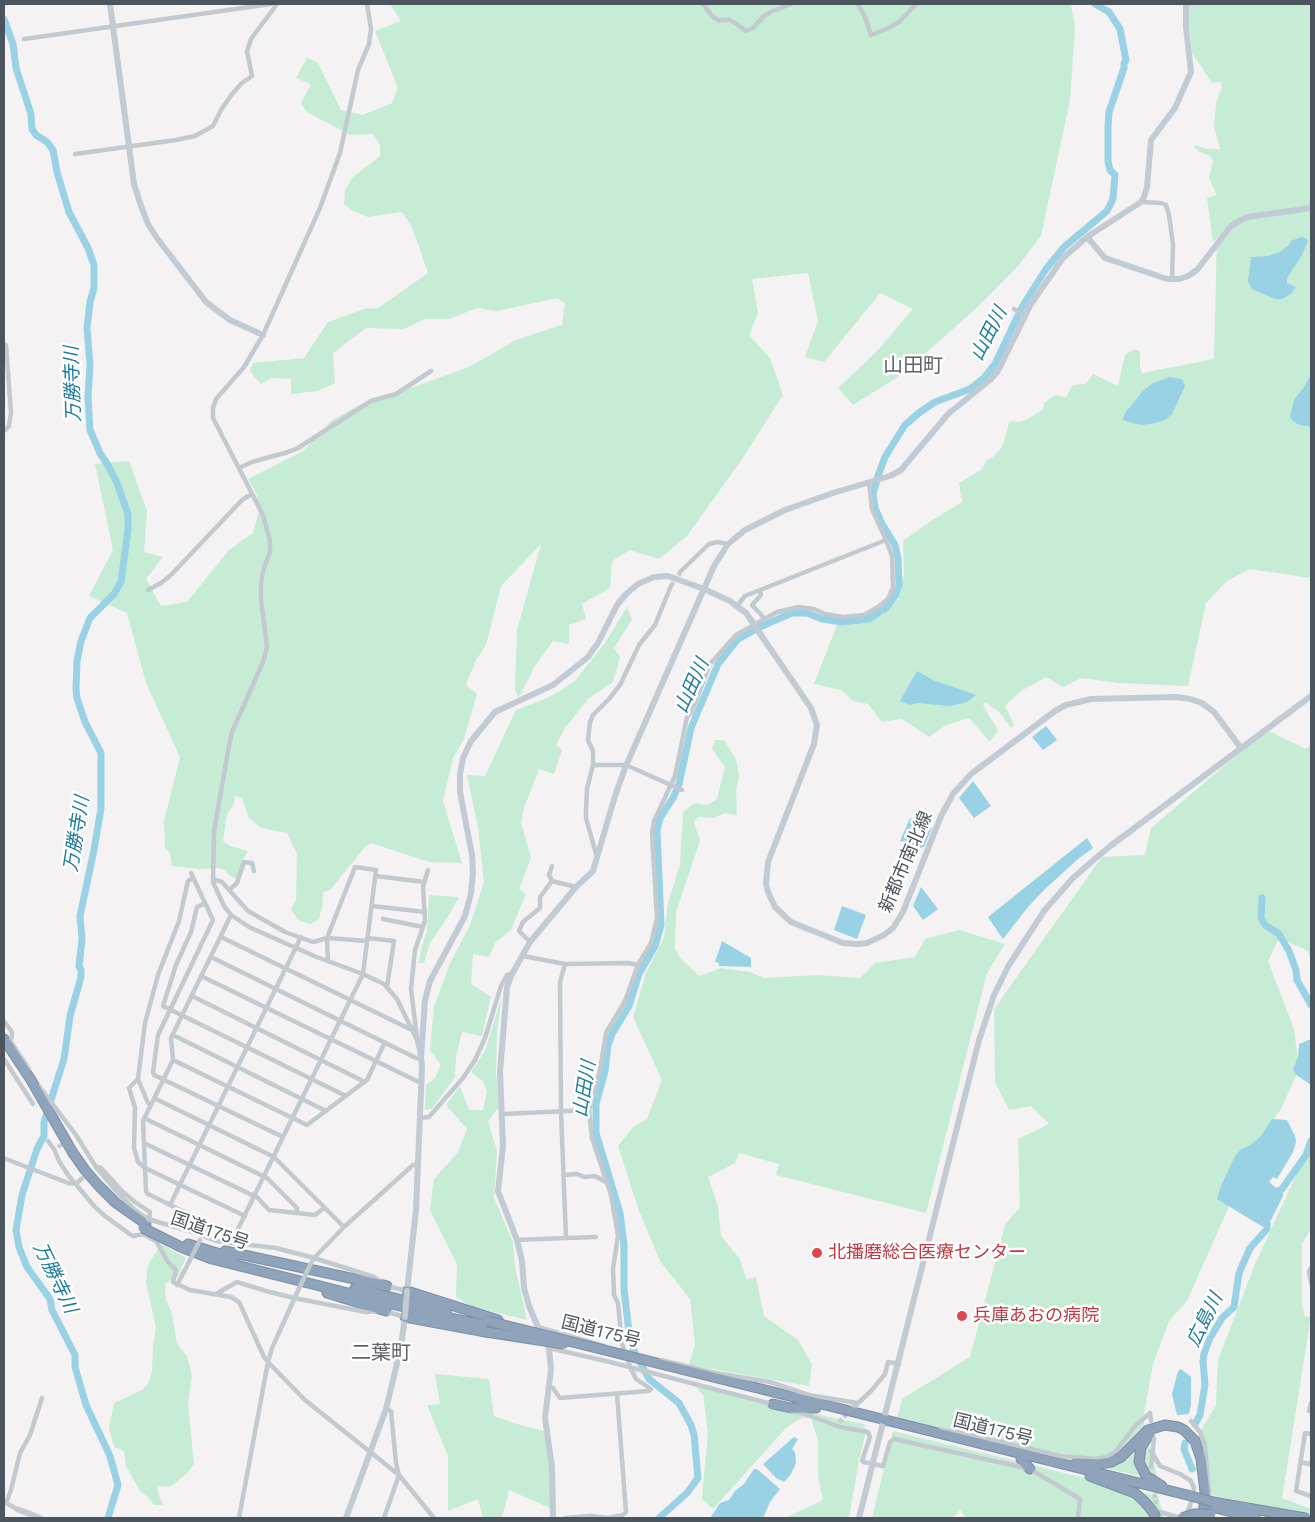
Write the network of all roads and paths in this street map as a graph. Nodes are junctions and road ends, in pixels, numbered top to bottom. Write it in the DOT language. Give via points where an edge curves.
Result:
graph roads {
  1 [pos="110,4"];
  2 [pos="271,4"];
  3 [pos="277,4"];
  4 [pos="367,4"];
  5 [pos="703,4"];
  6 [pos="791,4"];
  7 [pos="858,4"];
  8 [pos="916,4"];
  9 [pos="1186,4"];
  10 [pos="113,26"];
  11 [pos="24,39"];
  12 [pos="130,147"];
  13 [pos="75,154"];
  14 [pos="1141,202"];
  15 [pos="1311,208"];
  16 [pos="1087,237"];
  17 [pos="1172,279"];
  18 [pos="1014,309"];
  19 [pos="1025,315"];
  20 [pos="263,335"];
  21 [pos="4,344"];
  22 [pos="432,371"];
  23 [pos="4,431"];
  24 [pos="239,468"];
  25 [pos="872,482"];
  26 [pos="252,494"];
  27 [pos="886,540"];
  28 [pos="728,544"];
  29 [pos="681,571"];
  30 [pos="671,586"];
  31 [pos="704,589"];
  32 [pos="148,590"];
  33 [pos="760,591"];
  34 [pos="737,606"];
  35 [pos="765,619"];
  36 [pos="1311,696"];
  37 [pos="1241,748"];
  38 [pos="593,766"];
  39 [pos="626,766"];
  40 [pos="671,786"];
  41 [pos="682,790"];
  42 [pos="598,856"];
  43 [pos="552,866"];
  44 [pos="428,870"];
  45 [pos="254,871"];
  46 [pos="376,876"];
  47 [pos="213,879"];
  48 [pos="552,881"];
  49 [pos="424,882"];
  50 [pos="576,887"];
  51 [pos="229,890"];
  52 [pos="205,903"];
  53 [pos="372,906"];
  54 [pos="425,912"];
  55 [pos="231,915"];
  56 [pos="383,919"];
  57 [pos="423,927"];
  58 [pos="220,937"];
  59 [pos="301,937"];
  60 [pos="327,938"];
  61 [pos="368,940"];
  62 [pos="530,942"];
  63 [pos="296,947"];
  64 [pos="211,956"];
  65 [pos="523,956"];
  66 [pos="328,961"];
  67 [pos="565,964"];
  68 [pos="638,964"];
  69 [pos="285,969"];
  70 [pos="363,974"];
  71 [pos="512,974"];
  72 [pos="201,976"];
  73 [pos="387,987"];
  74 [pos="275,988"];
  75 [pos="192,996"];
  76 [pos="350,1001"];
  77 [pos="266,1008"];
  78 [pos="170,1010"];
  79 [pos="182,1016"];
  80 [pos="340,1020"];
  81 [pos="4,1021"];
  82 [pos="256,1028"];
  83 [pos="412,1030"];
  84 [pos="173,1035"];
  85 [pos="331,1040"];
  86 [pos="385,1042"];
  87 [pos="418,1042"];
  88 [pos="5,1044"];
  89 [pos="247,1047"];
  90 [pos="421,1058"];
  91 [pos="4,1059"];
  92 [pos="173,1060"];
  93 [pos="321,1060"];
  94 [pos="376,1062"];
  95 [pos="237,1067"];
  96 [pos="164,1079"];
  97 [pos="312,1079"];
  98 [pos="138,1080"];
  99 [pos="365,1082"];
  100 [pos="421,1083"];
  101 [pos="228,1086"];
  102 [pos="346,1096"];
  103 [pos="154,1098"];
  104 [pos="302,1099"];
  105 [pos="33,1104"];
  106 [pos="151,1105"];
  107 [pos="218,1106"];
  108 [pos="589,1110"];
  109 [pos="326,1111"];
  110 [pos="561,1111"];
  111 [pos="503,1114"];
  112 [pos="144,1118"];
  113 [pos="293,1118"];
  114 [pos="420,1118"];
  115 [pos="209,1125"];
  116 [pos="76,1135"];
  117 [pos="283,1138"];
  118 [pos="70,1139"];
  119 [pos="48,1141"];
  120 [pos="144,1143"];
  121 [pos="199,1145"];
  122 [pos="274,1157"];
  123 [pos="6,1158"];
  124 [pos="189,1165"];
  125 [pos="418,1165"];
  126 [pos="145,1168"];
  127 [pos="94,1169"];
  128 [pos="564,1175"];
  129 [pos="264,1177"];
  130 [pos="78,1182"];
  131 [pos="606,1182"];
  132 [pos="180,1184"];
  133 [pos="254,1195"];
  134 [pos="170,1204"];
  135 [pos="324,1208"];
  136 [pos="297,1213"];
  137 [pos="244,1216"];
  138 [pos="210,1224"];
  139 [pos="145,1226"];
  140 [pos="344,1227"];
  141 [pos="596,1237"];
  142 [pos="201,1238"];
  143 [pos="566,1238"];
  144 [pos="517,1240"];
  145 [pos="185,1245"];
  146 [pos="200,1254"];
  147 [pos="314,1258"];
  148 [pos="1311,1268"];
  149 [pos="1311,1283"];
  150 [pos="177,1285"];
  151 [pos="387,1286"];
  152 [pos="407,1291"];
  153 [pos="216,1294"];
  154 [pos="295,1297"];
  155 [pos="386,1311"];
  156 [pos="405,1317"];
  157 [pos="488,1324"];
  158 [pos="536,1329"];
  159 [pos="550,1348"];
  160 [pos="268,1362"];
  161 [pos="899,1364"];
  162 [pos="712,1380"];
  163 [pos="549,1386"];
  164 [pos="617,1394"];
  165 [pos="42,1398"];
  166 [pos="1311,1403"];
  167 [pos="773,1404"];
  168 [pos="816,1408"];
  169 [pos="386,1409"];
  170 [pos="1309,1411"];
  171 [pos="1151,1421"];
  172 [pos="884,1422"];
  173 [pos="1191,1422"];
  174 [pos="916,1427"];
  175 [pos="1311,1434"];
  176 [pos="1154,1438"];
  177 [pos="1151,1451"];
  178 [pos="372,1452"];
  179 [pos="1020,1459"];
  180 [pos="1041,1459"];
  181 [pos="1301,1462"];
  182 [pos="1311,1462"];
  183 [pos="1151,1467"];
  184 [pos="1030,1469"];
  185 [pos="399,1475"];
  186 [pos="1089,1476"];
  187 [pos="1174,1492"];
  188 [pos="1311,1496"];
  189 [pos="1190,1499"];
  190 [pos="5,1502"];
  191 [pos="17,1509"];
  192 [pos="1155,1513"];
  193 [pos="1207,1513"];
  194 [pos="40,1518"];
  195 [pos="239,1518"];
  196 [pos="346,1518"];
  197 [pos="384,1518"];
  198 [pos="434,1518"];
  199 [pos="553,1518"];
  200 [pos="565,1518"];
  201 [pos="860,1518"];
  202 [pos="1078,1518"];
  203 [pos="1182,1518"];
  204 [pos="1250,1518"];
  205 [pos="1255,1518"];
  206 [pos="1280,1518"];
  207 [pos="1305,1518"];
  1 -- 10 [label="street"];
  2 -- 10 [label="street"];
  3 -- 12 [label="street" via="251,39 247,51 252,76 232,94 213,126 195,136"];
  4 -- 20 [label="street" via="371,29 369,44 358,70 340,153 309,235"];
  5 -- 6 [label="street" via="713,17 734,22 746,31 768,13"];
  7 -- 8 [label="street" via="871,35 890,28"];
  9 -- 14 [label="street" via="1191,72 1176,108 1151,140 1147,187"];
  10 -- 11 [label="street"];
  10 -- 12 [label="street"];
  12 -- 13 [label="street"];
  12 -- 20 [label="street" via="140,206 157,238 206,302 230,320"];
  14 -- 16 [label="street"];
  14 -- 17 [label="street" via="1160,203 1166,206 1170,215"];
  15 -- 17 [label="street" via="1238,221 1197,270 1188,276"];
  16 -- 17 [label="street" via="1105,258"];
  16 -- 19 [label="street" via="1063,258"];
  18 -- 19 [label="street"];
  19 -- 25 [label="street" via="1004,362 990,380 948,414 901,470"];
  20 -- 24 [label="street" via="244,367 216,399 213,408 213,418"];
  21 -- 23 [label="street" via="11,413 9,426"];
  22 -- 24 [label="street" via="396,394 371,401 298,448"];
  24 -- 26 [label="street"];
  25 -- 27 [label="street" via="872,509"];
  25 -- 28 [label="street" via="785,510 745,530"];
  26 -- 32 [label="street" via="242,500 171,575"];
  26 -- 47 [label="street" via="263,515 270,541 261,592 267,647 232,732 214,831"];
  27 -- 33 [label="street"];
  27 -- 35 [label="street" via="892,556 893,588 888,599 878,608 864,615 843,617 798,607"];
  28 -- 29 [label="street" via="709,544"];
  28 -- 31 [label="street"];
  30 -- 38 [label="street" via="655,625 639,645 620,685 593,715 588,740 593,751"];
  31 -- 34 [label="street, 新都市南北線"];
  31 -- 39 [label="street"];
  31 -- 90 [label="street, 新都市南北線" via="668,576 654,577 638,584 617,605 588,657 553,685 496,712 471,740 463,758 460,792 472,855 471,894 465,916 430,981 425,1000"];
  33 -- 34 [label="street" via="745,596"];
  33 -- 35 [label="street" via="761,595 752,605"];
  34 -- 37 [label="street, 新都市南北線, bridge" via="751,620 811,708 817,725 814,744 768,862 768,892 774,907 791,922 843,943 867,943 893,928 903,912 952,794 977,770 1066,705 1091,699 1190,699 1214,712"];
  35 -- 40 [label="street" via="736,635 710,664 687,717"];
  36 -- 37 [label="street"];
  37 -- 161 [label="street" via="1078,874 1044,911 1013,957 994,995 979,1040"];
  38 -- 39 [label="street"];
  38 -- 42 [label="street" via="587,789 586,818"];
  39 -- 40 [label="street"];
  39 -- 42 [label="street"];
  40 -- 41 [label="street"];
  40 -- 68 [label="street" via="654,821 652,833 656,925 651,942"];
  42 -- 50 [label="street" via="593,871"];
  43 -- 48 [label="street" via="549,875"];
  44 -- 49 [label="street"];
  45 -- 51 [label="street" via="252,863 244,862 237,883"];
  46 -- 49 [label="street"];
  46 -- 53 [label="street"];
  46 -- 60 [label="street" via="376,870 355,868"];
  47 -- 51 [label="street" via="222,882"];
  47 -- 55 [label="street" via="215,889"];
  48 -- 50 [label="street"];
  48 -- 62 [label="street" via="540,898 540,908 523,922 519,931"];
  49 -- 54 [label="street"];
  50 -- 62 [label="street"];
  51 -- 59 [label="street" via="248,911 285,932"];
  52 -- 78 [label="street" via="213,920"];
  52 -- 78 [label="street" via="197,907 191,932 176,965 163,1006"];
  52 -- 98 [label="street" via="192,876 147,1014"];
  53 -- 54 [label="street"];
  53 -- 61 [label="street"];
  54 -- 57 [label="street"];
  55 -- 58 [label="street"];
  55 -- 63 [label="street" via="249,927"];
  56 -- 57 [label="street"];
  57 -- 87 [label="street" via="415,950 411,989"];
  58 -- 64 [label="street"];
  58 -- 69 [label="street"];
  59 -- 60 [label="street" via="313,942"];
  59 -- 63 [label="street"];
  60 -- 61 [label="street"];
  60 -- 66 [label="street"];
  61 -- 70 [label="street"];
  61 -- 73 [label="street" via="394,941"];
  62 -- 65 [label="street"];
  63 -- 66 [label="street"];
  63 -- 69 [label="street"];
  64 -- 72 [label="street"];
  64 -- 74 [label="street"];
  65 -- 67 [label="street"];
  65 -- 71 [label="street"];
  66 -- 70 [label="street"];
  67 -- 68 [label="street"];
  67 -- 110 [label="street" via="560,982"];
  68 -- 108 [label="street" via="625,1001 606,1033"];
  69 -- 74 [label="street"];
  69 -- 76 [label="street"];
  70 -- 73 [label="street"];
  70 -- 76 [label="street"];
  71 -- 111 [label="street" via="507,987 500,1072"];
  71 -- 114 [label="street" via="501,986 475,1060 429,1117"];
  72 -- 75 [label="street"];
  72 -- 77 [label="street"];
  73 -- 83 [label="street" via="397,998"];
  74 -- 77 [label="street"];
  74 -- 80 [label="street"];
  75 -- 79 [label="street"];
  75 -- 82 [label="street"];
  76 -- 80 [label="street"];
  76 -- 83 [label="street"];
  77 -- 82 [label="street"];
  77 -- 85 [label="street"];
  78 -- 79 [label="street"];
  78 -- 96 [label="street" via="158,1034 153,1072"];
  79 -- 84 [label="street"];
  79 -- 89 [label="street"];
  80 -- 85 [label="street"];
  80 -- 86 [label="street"];
  81 -- 116 [label="street" via="12,1032 11,1042"];
  82 -- 89 [label="street"];
  82 -- 93 [label="street"];
  83 -- 87 [label="street"];
  84 -- 92 [label="street"];
  84 -- 95 [label="street"];
  85 -- 93 [label="street"];
  85 -- 94 [label="street"];
  86 -- 90 [label="street"];
  86 -- 94 [label="street"];
  87 -- 90 [label="street"];
  88 -- 139 [label="highway, 国道175号" via="31,1080 70,1159 94,1188 125,1216"];
  89 -- 95 [label="street"];
  89 -- 97 [label="street"];
  90 -- 100 [label="street"];
  91 -- 105 [label="street"];
  92 -- 96 [label="street"];
  92 -- 101 [label="street"];
  93 -- 97 [label="street"];
  93 -- 99 [label="street"];
  94 -- 99 [label="street"];
  94 -- 100 [label="street"];
  95 -- 101 [label="street"];
  95 -- 104 [label="street"];
  96 -- 103 [label="street"];
  96 -- 107 [label="street"];
  97 -- 102 [label="street"];
  97 -- 104 [label="street"];
  98 -- 106 [label="street"];
  98 -- 126 [label="street" via="129,1088 135,1108 134,1148 138,1162"];
  99 -- 102 [label="street"];
  100 -- 114 [label="street"];
  101 -- 107 [label="street"];
  101 -- 113 [label="street"];
  102 -- 109 [label="street"];
  103 -- 106 [label="street"];
  103 -- 115 [label="street"];
  104 -- 109 [label="street"];
  104 -- 113 [label="street"];
  106 -- 112 [label="street"];
  107 -- 115 [label="street"];
  107 -- 117 [label="street"];
  108 -- 110 [label="street"];
  108 -- 131 [label="street" via="592,1138"];
  109 -- 113 [label="street" via="307,1125"];
  110 -- 111 [label="street"];
  110 -- 128 [label="street"];
  111 -- 144 [label="street" via="498,1191"];
  112 -- 120 [label="street"];
  112 -- 121 [label="street"];
  113 -- 117 [label="street"];
  114 -- 125 [label="street"];
  115 -- 121 [label="street"];
  115 -- 122 [label="street"];
  116 -- 118 [label="street"];
  116 -- 127 [label="street"];
  117 -- 122 [label="street"];
  119 -- 130 [label="street" via="56,1148 59,1161"];
  120 -- 124 [label="street"];
  120 -- 126 [label="street"];
  121 -- 124 [label="street"];
  121 -- 129 [label="street"];
  122 -- 129 [label="street"];
  122 -- 135 [label="street"];
  123 -- 130 [label="street" via="68,1184"];
  124 -- 132 [label="street"];
  124 -- 133 [label="street"];
  125 -- 140 [label="street" via="413,1165"];
  125 -- 152 [label="street" via="414,1242"];
  126 -- 132 [label="street"];
  126 -- 134 [label="street" via="148,1194"];
  127 -- 139 [label="street" via="135,1210"];
  127 -- 139 [label="street" via="101,1168 129,1197 150,1212"];
  128 -- 131 [label="street" via="595,1176"];
  128 -- 143 [label="street"];
  129 -- 133 [label="street"];
  129 -- 136 [label="street" via="297,1208"];
  130 -- 139 [label="street" via="95,1207 119,1228 134,1236"];
  131 -- 164 [label="street" via="618,1235 613,1269 622,1344 636,1379 651,1389"];
  132 -- 134 [label="street"];
  132 -- 137 [label="street"];
  133 -- 136 [label="street" via="269,1210"];
  133 -- 137 [label="street"];
  134 -- 138 [label="street"];
  135 -- 136 [label="street" via="315,1215"];
  135 -- 140 [label="street"];
  137 -- 138 [label="street" via="235,1235"];
  138 -- 142 [label="street"];
  139 -- 142 [label="street, bridge" via="192,1232"];
  139 -- 145 [label="highway, 国道175号, bridge"];
  139 -- 150 [label="street" via="176,1270 173,1282"];
  140 -- 147 [label="street"];
  141 -- 143 [label="street"];
  142 -- 147 [label="street" via="276,1248"];
  142 -- 150 [label="street, bridge"];
  143 -- 144 [label="street"];
  144 -- 158 [label="street" via="524,1288"];
  145 -- 146 [label="highway, 国道175号"];
  145 -- 151 [label="highway"];
  145 -- 157 [label="highway, 国道175号"];
  146 -- 155 [label="highway" via="214,1262"];
  146 -- 157 [label="highway, 国道175号" via="408,1308"];
  147 -- 151 [label="street" via="374,1277"];
  147 -- 154 [label="street, bridge"];
  148 -- 149 [label="street"];
  150 -- 153 [label="street"];
  151 -- 152 [label="street"];
  152 -- 156 [label="street, bridge"];
  152 -- 157 [label="highway"];
  153 -- 154 [label="street" via="237,1282"];
  153 -- 160 [label="street" via="239,1302"];
  154 -- 155 [label="street" via="366,1312"];
  154 -- 160 [label="street"];
  155 -- 156 [label="street"];
  156 -- 157 [label="highway"];
  156 -- 169 [label="street"];
  157 -- 158 [label="highway, 国道175号, bridge"];
  157 -- 162 [label="highway, 国道175号, bridge"];
  158 -- 159 [label="street"];
  158 -- 162 [label="highway, 国道175号, bridge"];
  158 -- 162 [label="street, bridge" via="609,1347"];
  159 -- 162 [label="street, bridge"];
  159 -- 163 [label="street" via="552,1369"];
  160 -- 178 [label="street" via="305,1400"];
  160 -- 195 [label="street"];
  161 -- 162 [label="street" via="888,1362 885,1374 855,1405 770,1382"];
  161 -- 172 [label="street"];
  162 -- 167 [label="street"];
  162 -- 168 [label="highway, 国道175号"];
  162 -- 172 [label="highway, 国道175号" via="769,1391"];
  163 -- 164 [label="street" via="560,1398"];
  163 -- 199 [label="street" via="545,1418 552,1467"];
  164 -- 200 [label="street" via="626,1512 608,1518"];
  165 -- 190 [label="street"];
  166 -- 170 [label="street"];
  167 -- 168 [label="highway"];
  167 -- 184 [label="street, bridge" via="782,1410 868,1432 870,1437 864,1462 883,1466 890,1442 894,1439"];
  168 -- 172 [label="highway, 国道175号"];
  169 -- 178 [label="street"];
  169 -- 185 [label="street" via="391,1411"];
  171 -- 174 [label="street" via="1150,1413 1135,1426 1116,1451 1096,1459 1060,1456 960,1432"];
  172 -- 174 [label="highway, 国道175号"];
  172 -- 179 [label="highway, 国道175号"];
  172 -- 201 [label="street"];
  173 -- 193 [label="street" via="1205,1445 1209,1485"];
  174 -- 180 [label="highway, 国道175号"];
  175 -- 181 [label="street" via="1305,1433"];
  176 -- 177 [label="street"];
  177 -- 183 [label="street"];
  177 -- 192 [label="street" via="1160,1466 1191,1481 1194,1488 1187,1513 1182,1516"];
  178 -- 185 [label="street"];
  178 -- 196 [label="street"];
  179 -- 184 [label="highway"];
  179 -- 186 [label="highway, 国道175号"];
  180 -- 187 [label="highway, 国道175号"];
  180 -- 193 [label="highway" via="1091,1464 1111,1462 1153,1428 1165,1425 1178,1427 1194,1441 1201,1459"];
  181 -- 182 [label="street"];
  181 -- 188 [label="street" via="1296,1491"];
  184 -- 202 [label="street" via="1080,1499"];
  185 -- 197 [label="street"];
  185 -- 198 [label="street"];
  186 -- 189 [label="highway, 国道175号"];
  186 -- 192 [label="highway" via="1135,1494"];
  187 -- 189 [label="highway, 国道175号"];
  187 -- 193 [label="highway" via="1150,1479 1139,1462 1143,1442 1161,1429 1183,1434 1192,1444"];
  189 -- 193 [label="highway, 国道175号"];
  190 -- 191 [label="street"];
  191 -- 194 [label="street"];
  193 -- 203 [label="highway, bridge"];
  193 -- 204 [label="highway"];
  193 -- 205 [label="highway, 国道175号"];
  193 -- 206 [label="highway, 国道175号"];
  193 -- 207 [label="highway"];
}
